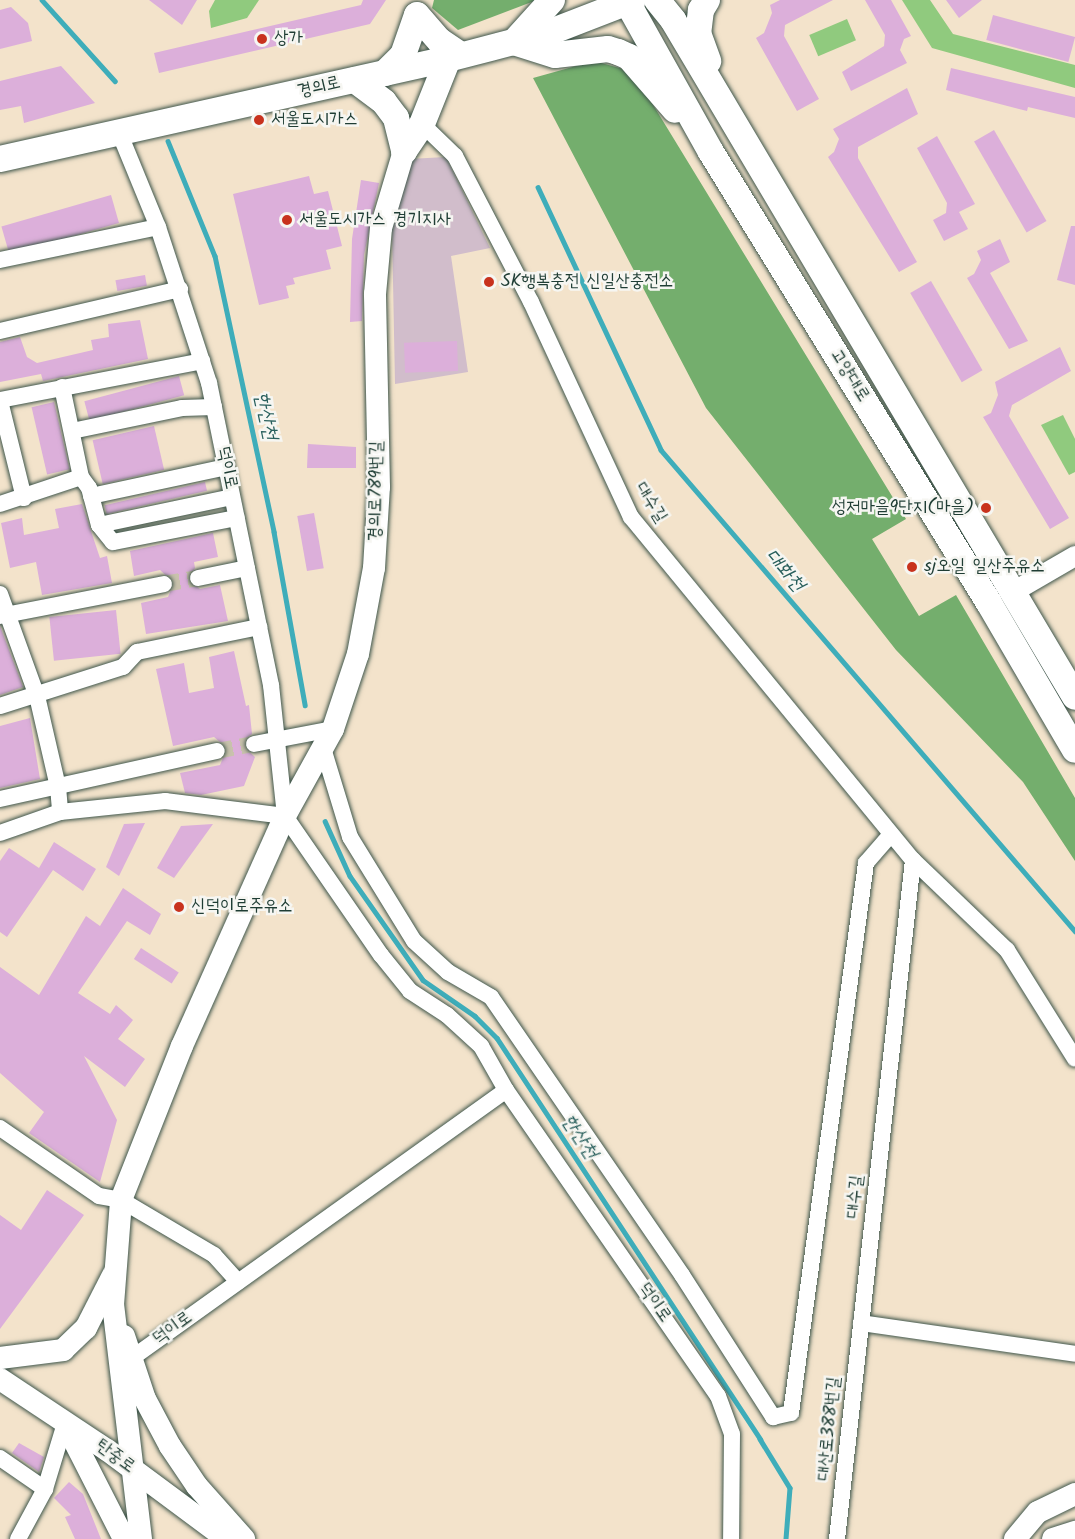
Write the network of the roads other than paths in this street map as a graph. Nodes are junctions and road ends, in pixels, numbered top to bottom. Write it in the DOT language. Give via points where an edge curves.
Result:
graph roads {
  1 [pos="552,0"];
  2 [pos="657,0"];
  3 [pos="707,0"];
  4 [pos="628,1"];
  5 [pos="419,8"];
  6 [pos="514,42"];
  7 [pos="455,57"];
  8 [pos="385,73"];
  9 [pos="356,80"];
  10 [pos="422,124"];
  11 [pos="119,132"];
  12 [pos="404,151"];
  13 [pos="711,152"];
  14 [pos="0,159"];
  15 [pos="158,227"];
  16 [pos="801,239"];
  17 [pos="0,260"];
  18 [pos="180,290"];
  19 [pos="0,331"];
  20 [pos="202,361"];
  21 [pos="62,387"];
  22 [pos="0,400"];
  23 [pos="214,407"];
  24 [pos="72,431"];
  25 [pos="226,467"];
  26 [pos="81,477"];
  27 [pos="91,496"];
  28 [pos="232,497"];
  29 [pos="24,498"];
  30 [pos="0,504"];
  31 [pos="237,518"];
  32 [pos="99,525"];
  33 [pos="1075,556"];
  34 [pos="247,568"];
  35 [pos="198,578"];
  36 [pos="164,584"];
  37 [pos="1013,592"];
  38 [pos="0,594"];
  39 [pos="4,614"];
  40 [pos="259,627"];
  41 [pos="38,696"];
  42 [pos="1075,697"];
  43 [pos="0,706"];
  44 [pos="328,738"];
  45 [pos="277,740"];
  46 [pos="254,744"];
  47 [pos="1075,750"];
  48 [pos="217,751"];
  49 [pos="58,787"];
  50 [pos="0,799"];
  51 [pos="60,812"];
  52 [pos="285,816"];
  53 [pos="0,833"];
  54 [pos="891,834"];
  55 [pos="913,860"];
  56 [pos="1075,1059"];
  57 [pos="506,1090"];
  58 [pos="0,1128"];
  59 [pos="121,1200"];
  60 [pos="115,1271"];
  61 [pos="238,1282"];
  62 [pos="113,1305"];
  63 [pos="861,1323"];
  64 [pos="1075,1354"];
  65 [pos="0,1358"];
  66 [pos="132,1358"];
  67 [pos="0,1379"];
  68 [pos="65,1423"];
  69 [pos="0,1458"];
  70 [pos="130,1468"];
  71 [pos="45,1489"];
  72 [pos="1075,1494"];
  73 [pos="1075,1532"];
  74 [pos="18,1539"];
  75 [pos="124,1539"];
  76 [pos="141,1539"];
  77 [pos="227,1539"];
  78 [pos="244,1539"];
  79 [pos="731,1539"];
  80 [pos="837,1539"];
  81 [pos="1015,1539"];
  82 [pos="1053,1539"];
  1 -- 6 [label="main road"];
  2 -- 16 [label="main road, 고양대로" via="673,20"];
  3 -- 16 [label="main road" via="701,9 698,33 714,77 741,134"];
  4 -- 6 [label="main road, 경의로" via="548,33"];
  4 -- 13 [label="main road, 고양대로"];
  5 -- 7 [label="main road"];
  5 -- 8 [label="main road" via="403,55"];
  6 -- 7 [label="main road, 경의로"];
  6 -- 13 [label="main road" via="555,55 608,49 629,57"];
  7 -- 8 [label="main road, 경의로"];
  7 -- 10 [label="main road"];
  8 -- 9 [label="main road, 경의로"];
  9 -- 11 [label="main road, 경의로"];
  9 -- 12 [label="main road" via="384,102 396,118"];
  10 -- 12 [label="main road"];
  10 -- 54 [label="street, 대수길" via="455,156 531,302 632,517"];
  11 -- 14 [label="main road, 경의로"];
  11 -- 15 [label="street, 덕이로"];
  12 -- 44 [label="main road, 경의로789번길" via="381,228 375,294 379,487 375,568 358,654"];
  13 -- 47 [label="main road, 고양대로"];
  15 -- 17 [label="street"];
  15 -- 18 [label="street, 덕이로"];
  16 -- 37 [label="main road, 고양대로"];
  18 -- 19 [label="street"];
  18 -- 20 [label="street, 덕이로"];
  20 -- 21 [label="street"];
  20 -- 23 [label="street, 덕이로"];
  21 -- 22 [label="street"];
  21 -- 24 [label="street"];
  22 -- 29 [label="street"];
  23 -- 24 [label="street" via="182,408"];
  23 -- 25 [label="street, 덕이로"];
  24 -- 26 [label="street"];
  25 -- 27 [label="street"];
  25 -- 28 [label="street, 덕이로"];
  26 -- 27 [label="street"];
  26 -- 29 [label="street"];
  27 -- 32 [label="street"];
  28 -- 31 [label="street, 덕이로"];
  28 -- 32 [label="street"];
  29 -- 30 [label="street"];
  31 -- 32 [label="street" via="113,542"];
  31 -- 34 [label="street, 덕이로"];
  33 -- 37 [label="street"];
  34 -- 35 [label="street"];
  34 -- 40 [label="street, 덕이로"];
  36 -- 39 [label="street"];
  37 -- 42 [label="main road, 고양대로"];
  38 -- 39 [label="street"];
  39 -- 41 [label="street"];
  40 -- 41 [label="street" via="137,652 123,667"];
  40 -- 45 [label="street, 덕이로"];
  41 -- 43 [label="street"];
  41 -- 49 [label="street"];
  44 -- 45 [label="street"];
  44 -- 52 [label="main road, 경의로789번길"];
  44 -- 54 [label="street" via="350,837 414,941 448,972 491,997 682,1275 773,1417 791,1413 866,863"];
  45 -- 46 [label="street"];
  45 -- 52 [label="street, 덕이로"];
  48 -- 49 [label="street"];
  49 -- 50 [label="street"];
  49 -- 51 [label="street"];
  51 -- 52 [label="street" via="165,801"];
  51 -- 53 [label="street"];
  52 -- 57 [label="street, 덕이로" via="410,991 447,1015 481,1046"];
  52 -- 59 [label="main road" via="177,1057"];
  54 -- 55 [label="street, 대수길"];
  55 -- 56 [label="street, 대수길" via="1007,950"];
  55 -- 63 [label="street, 대수길"];
  57 -- 61 [label="street, 덕이로"];
  57 -- 79 [label="street, 덕이로" via="718,1396 732,1434"];
  58 -- 59 [label="street" via="99,1196"];
  59 -- 60 [label="main road"];
  59 -- 61 [label="street" via="214,1255"];
  60 -- 62 [label="main road"];
  60 -- 65 [label="main road" via="86,1328 63,1350"];
  61 -- 66 [label="street, 덕이로"];
  62 -- 66 [label="main road"];
  62 -- 70 [label="main road"];
  63 -- 64 [label="street"];
  63 -- 80 [label="street, 대산로388번길"];
  66 -- 78 [label="main road" via="146,1398 170,1446 197,1486"];
  67 -- 68 [label="main road, 탄중로"];
  68 -- 70 [label="main road, 탄중로"];
  68 -- 71 [label="street"];
  68 -- 75 [label="main road"];
  69 -- 71 [label="street"];
  70 -- 76 [label="main road"];
  70 -- 77 [label="main road, 탄중로"];
  71 -- 74 [label="street"];
  72 -- 81 [label="main road" via="1038,1512"];
  73 -- 82 [label="main road"];
}
